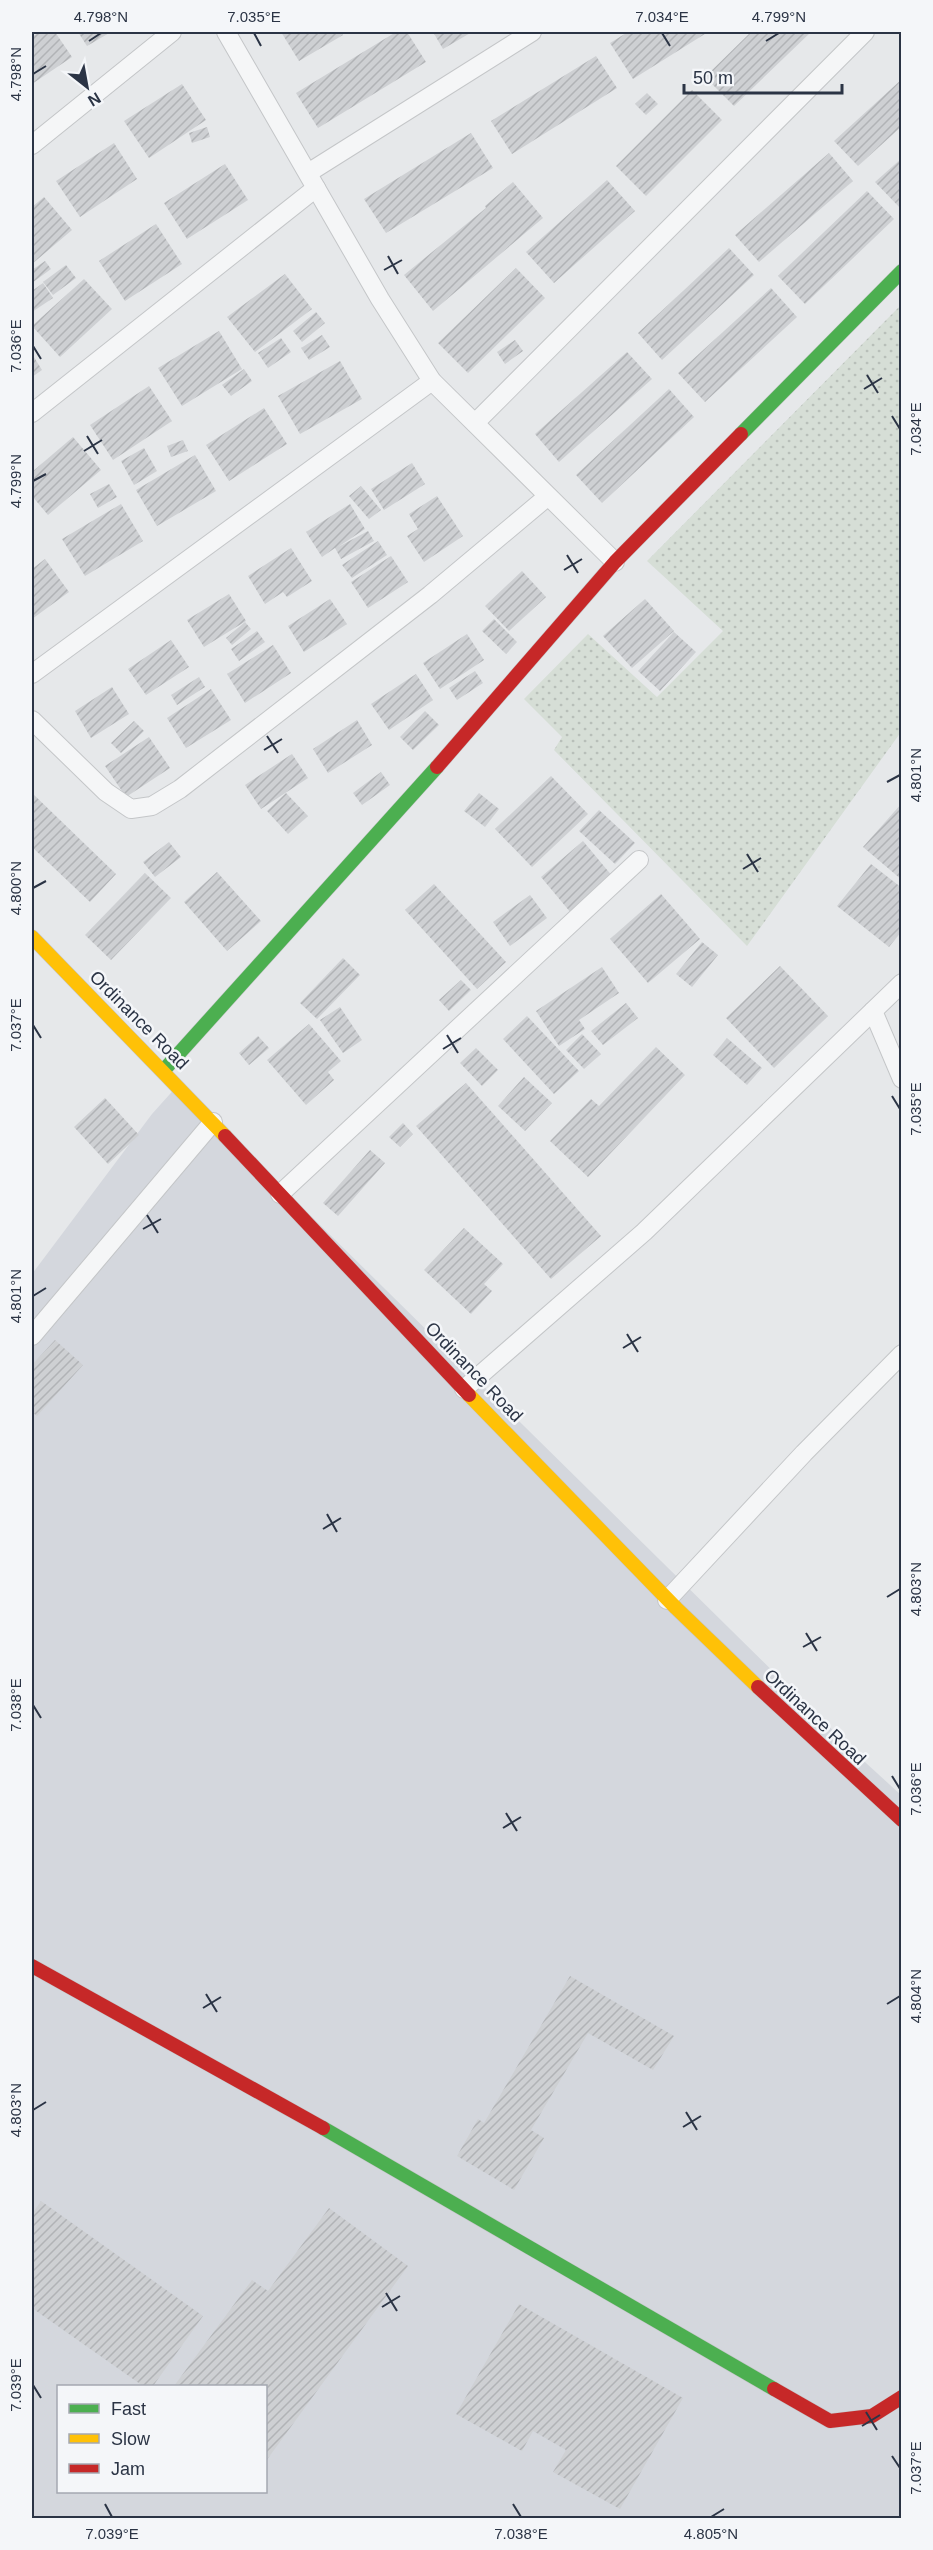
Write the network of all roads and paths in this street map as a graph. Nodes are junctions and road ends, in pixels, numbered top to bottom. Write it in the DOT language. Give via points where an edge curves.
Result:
graph roads {
  1 [pos="172,32"];
  2 [pos="226,32"];
  3 [pos="532,32"];
  4 [pos="866,32"];
  5 [pos="32,145"];
  6 [pos="312,181"];
  7 [pos="902,271"];
  8 [pos="432,381"];
  9 [pos="32,413"];
  10 [pos="475,423"];
  11 [pos="547,497"];
  12 [pos="615,562"];
  13 [pos="32,674"];
  14 [pos="32,720"];
  15 [pos="639,860"];
  16 [pos="32,937"];
  17 [pos="902,983"];
  18 [pos="873,1011"];
  19 [pos="164,1070"];
  20 [pos="902,1079"];
  21 [pos="213,1122"];
  22 [pos="280,1194"];
  23 [pos="32,1336"];
  24 [pos="902,1354"];
  25 [pos="464,1389"];
  26 [pos="667,1600"];
  27 [pos="902,1820"];
  28 [pos="32,1966"];
  29 [pos="902,2397"];
  1 -- 5 [label="street"];
  2 -- 6 [label="street"];
  3 -- 6 [label="street"];
  4 -- 10 [label="street"];
  6 -- 8 [label="street"];
  6 -- 9 [label="street"];
  7 -- 12 [label="street"];
  8 -- 10 [label="street"];
  8 -- 13 [label="street"];
  10 -- 11 [label="street"];
  11 -- 12 [label="street"];
  11 -- 14 [label="street" via="430,595 180,789 152,806 131,809 106,792"];
  12 -- 19 [label="street" via="508,688"];
  15 -- 22 [label="street"];
  16 -- 19 [label="street, Ordinance Road"];
  17 -- 18 [label="street"];
  18 -- 20 [label="street"];
  18 -- 25 [label="street" via="644,1232"];
  19 -- 21 [label="street, Ordinance Road"];
  21 -- 22 [label="street, Ordinance Road"];
  21 -- 23 [label="street"];
  22 -- 25 [label="street, Ordinance Road"];
  24 -- 26 [label="street"];
  25 -- 26 [label="street, Ordinance Road"];
  26 -- 27 [label="street, Ordinance Road" via="803,1733"];
  28 -- 29 [label="street" via="212,2064 831,2421 872,2416"];
}
